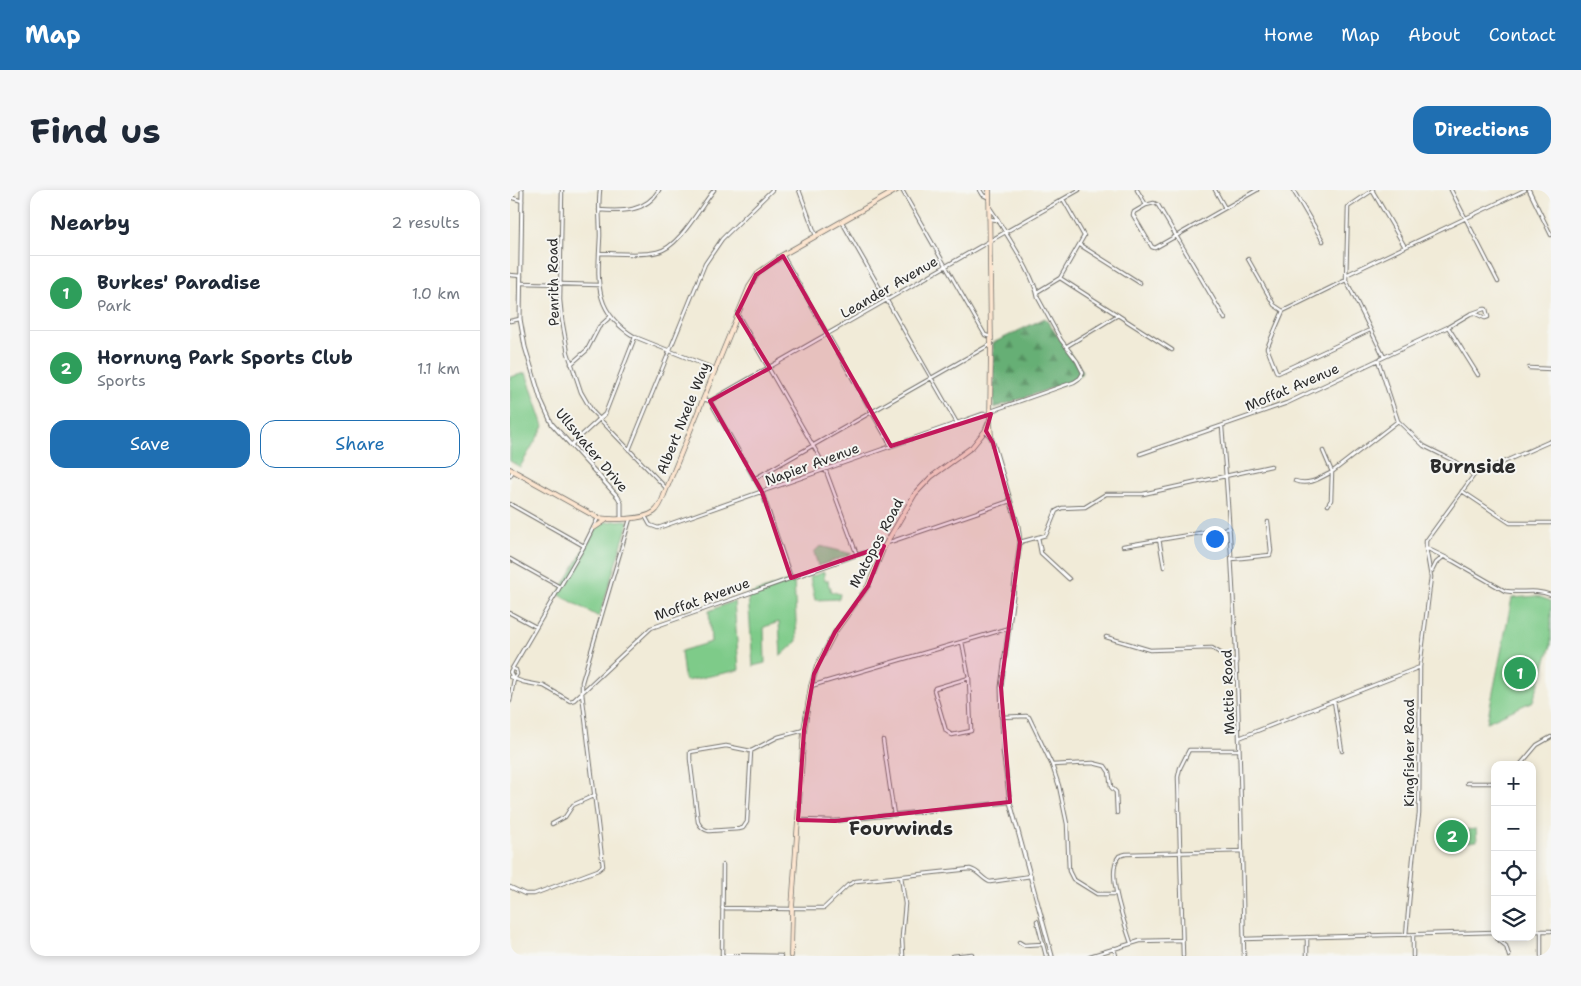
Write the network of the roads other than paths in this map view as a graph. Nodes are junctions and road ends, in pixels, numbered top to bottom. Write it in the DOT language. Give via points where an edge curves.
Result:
graph roads {
  1 [pos="522,190"];
  2 [pos="562,190"];
  3 [pos="600,190"];
  4 [pos="659,190"];
  5 [pos="714,190"];
  6 [pos="772,190"];
  7 [pos="799,190"];
  8 [pos="897,190"];
  9 [pos="902,190"];
  10 [pos="980,190"];
  11 [pos="988,190"];
  12 [pos="1079,190"];
  13 [pos="1137,190"];
  14 [pos="1215,190"];
  15 [pos="1257,190"];
  16 [pos="1293,190"];
  17 [pos="1373,190"];
  18 [pos="1450,190"];
  19 [pos="1525,190"];
  20 [pos="1529,190"];
  21 [pos="510,198"];
  22 [pos="989,198"];
  23 [pos="1063,199"];
  24 [pos="522,201"];
  25 [pos="1146,205"];
  26 [pos="989,206"];
  27 [pos="1226,209"];
  28 [pos="599,210"];
  29 [pos="1466,218"];
  30 [pos="990,219"];
  31 [pos="998,220"];
  32 [pos="842,222"];
  33 [pos="1005,232"];
  34 [pos="1551,235"];
  35 [pos="816,236"];
  36 [pos="1176,237"];
  37 [pos="990,241"];
  38 [pos="1323,241"];
  39 [pos="1080,245"];
  40 [pos="1405,247"];
  41 [pos="599,253"];
  42 [pos="782,256"];
  43 [pos="1248,259"];
  44 [pos="946,266"];
  45 [pos="510,275"];
  46 [pos="1346,275"];
  47 [pos="521,276"];
  48 [pos="1060,278"];
  49 [pos="1346,280"];
  50 [pos="1498,282"];
  51 [pos="521,283"];
  52 [pos="1140,283"];
  53 [pos="561,284"];
  54 [pos="598,285"];
  55 [pos="1037,292"];
  56 [pos="887,300"];
  57 [pos="1282,311"];
  58 [pos="1474,313"];
  59 [pos="737,314"];
  60 [pos="1118,315"];
  61 [pos="610,317"];
  62 [pos="520,319"];
  63 [pos="1225,319"];
  64 [pos="510,321"];
  65 [pos="1448,328"];
  66 [pos="1370,330"];
  67 [pos="828,334"];
  68 [pos="635,337"];
  69 [pos="991,337"];
  70 [pos="991,344"];
  71 [pos="1067,346"];
  72 [pos="1172,350"];
  73 [pos="670,351"];
  74 [pos="1384,357"];
  75 [pos="1378,360"];
  76 [pos="571,364"];
  77 [pos="770,368"];
  78 [pos="1529,368"];
  79 [pos="715,369"];
  80 [pos="1551,369"];
  81 [pos="1478,375"];
  82 [pos="930,378"];
  83 [pos="704,399"];
  84 [pos="710,401"];
  85 [pos="872,411"];
  86 [pos="991,415"];
  87 [pos="600,419"];
  88 [pos="1398,421"];
  89 [pos="957,423"];
  90 [pos="1222,427"];
  91 [pos="985,431"];
  92 [pos="991,436"];
  93 [pos="1551,441"];
  94 [pos="571,445"];
  95 [pos="813,445"];
  96 [pos="891,446"];
  97 [pos="629,450"];
  98 [pos="1323,451"];
  99 [pos="1140,454"];
  100 [pos="1270,466"];
  101 [pos="512,470"];
  102 [pos="825,470"];
  103 [pos="1332,472"];
  104 [pos="1474,475"];
  105 [pos="510,476"];
  106 [pos="1226,476"];
  107 [pos="754,479"];
  108 [pos="1295,482"];
  109 [pos="666,488"];
  110 [pos="1462,490"];
  111 [pos="762,492"];
  112 [pos="1010,501"];
  113 [pos="510,504"];
  114 [pos="1328,506"];
  115 [pos="645,516"];
  116 [pos="598,518"];
  117 [pos="621,518"];
  118 [pos="631,518"];
  119 [pos="608,519"];
  120 [pos="1268,522"];
  121 [pos="1551,523"];
  122 [pos="594,528"];
  123 [pos="1230,528"];
  124 [pos="1038,537"];
  125 [pos="1159,539"];
  126 [pos="1020,542"];
  127 [pos="885,545"];
  128 [pos="584,546"];
  129 [pos="1123,546"];
  130 [pos="1426,548"];
  131 [pos="857,555"];
  132 [pos="1444,557"];
  133 [pos="510,558"];
  134 [pos="1232,559"];
  135 [pos="1164,567"];
  136 [pos="1431,572"];
  137 [pos="791,578"];
  138 [pos="1069,579"];
  139 [pos="560,587"];
  140 [pos="1551,595"];
  141 [pos="510,613"];
  142 [pos="536,627"];
  143 [pos="1008,628"];
  144 [pos="1106,637"];
  145 [pos="962,642"];
  146 [pos="1237,663"];
  147 [pos="1420,667"];
  148 [pos="512,668"];
  149 [pos="510,674"];
  150 [pos="969,678"];
  151 [pos="514,679"];
  152 [pos="811,686"];
  153 [pos="582,693"];
  154 [pos="510,701"];
  155 [pos="1334,701"];
  156 [pos="1002,717"];
  157 [pos="804,730"];
  158 [pos="1551,737"];
  159 [pos="1239,738"];
  160 [pos="883,740"];
  161 [pos="1239,750"];
  162 [pos="751,751"];
  163 [pos="1342,751"];
  164 [pos="1524,761"];
  165 [pos="1052,765"];
  166 [pos="1467,783"];
  167 [pos="1491,783"];
  168 [pos="595,796"];
  169 [pos="1010,802"];
  170 [pos="1117,813"];
  171 [pos="894,815"];
  172 [pos="798,820"];
  173 [pos="552,824"];
  174 [pos="1242,850"];
  175 [pos="1181,852"];
  176 [pos="724,865"];
  177 [pos="901,876"];
  178 [pos="1030,876"];
  179 [pos="510,887"];
  180 [pos="1116,894"];
  181 [pos="722,908"];
  182 [pos="792,909"];
  183 [pos="1037,921"];
  184 [pos="1536,931"];
  185 [pos="1541,931"];
  186 [pos="1551,931"];
  187 [pos="1491,932"];
  188 [pos="1406,934"];
  189 [pos="1413,934"];
  190 [pos="1307,937"];
  191 [pos="1182,940"];
  192 [pos="1244,940"];
  193 [pos="1500,941"];
  194 [pos="1019,942"];
  195 [pos="1131,943"];
  196 [pos="1043,944"];
  197 [pos="1114,948"];
  198 [pos="972,954"];
  199 [pos="722,956"];
  200 [pos="781,956"];
  201 [pos="791,956"];
  202 [pos="903,956"];
  203 [pos="952,956"];
  204 [pos="1046,956"];
  205 [pos="1052,956"];
  206 [pos="1090,956"];
  207 [pos="1116,956"];
  208 [pos="1183,956"];
  209 [pos="1244,956"];
  210 [pos="1308,956"];
  211 [pos="1413,956"];
  212 [pos="1508,956"];
  213 [pos="1541,956"];
  1 -- 24 [label="street, Ullswater Drive"];
  2 -- 53 [label="street, Penrith Road"];
  3 -- 28 [label="street"];
  4 -- 28 [label="street" via="638,208"];
  5 -- 41 [label="street" via="673,244 663,251"];
  6 -- 73 [label="street" via="725,236 709,257"];
  7 -- 35 [label="street"];
  8 -- 32 [label="main road, Albert Nxele Way"];
  9 -- 44 [label="street"];
  10 -- 22 [label="street"];
  11 -- 22 [label="main road, Matopos Road"];
  12 -- 23 [label="street, Leander Avenue"];
  13 -- 25 [label="street"];
  14 -- 27 [label="street"];
  15 -- 27 [label="street"];
  16 -- 38 [label="street"];
  17 -- 40 [label="street"];
  17 -- 46 [label="street" via="1348,207"];
  18 -- 29 [label="street"];
  19 -- 29 [label="street"];
  20 -- 34 [label="street"];
  21 -- 24 [label="street"];
  22 -- 26 [label="main road, Matopos Road"];
  23 -- 33 [label="street, Leander Avenue"];
  23 -- 39 [label="street" via="1084,234"];
  24 -- 47 [label="street, Ullswater Drive"];
  25 -- 36 [label="street" via="1154,202 1158,205"];
  25 -- 36 [label="street" via="1133,215 1152,247"];
  26 -- 30 [label="main road, Matopos Road"];
  26 -- 31 [label="street"];
  27 -- 36 [label="street"];
  28 -- 41 [label="street"];
  29 -- 40 [label="street"];
  29 -- 50 [label="street"];
  30 -- 31 [label="street"];
  30 -- 37 [label="main road, Matopos Road"];
  31 -- 33 [label="street"];
  32 -- 35 [label="main road, Albert Nxele Way"];
  32 -- 56 [label="street"];
  33 -- 37 [label="street, Leander Avenue"];
  33 -- 55 [label="street"];
  35 -- 42 [label="main road, Albert Nxele Way"];
  36 -- 63 [label="street"];
  37 -- 44 [label="street, Leander Avenue"];
  37 -- 69 [label="main road, Matopos Road"];
  39 -- 48 [label="street"];
  39 -- 52 [label="street"];
  40 -- 46 [label="street"];
  41 -- 54 [label="street"];
  42 -- 59 [label="main road, Albert Nxele Way" via="754,274"];
  42 -- 67 [label="street"];
  43 -- 57 [label="street" via="1274,304"];
  44 -- 56 [label="street, Leander Avenue"];
  44 -- 69 [label="street" via="985,335"];
  45 -- 47 [label="street"];
  46 -- 49 [label="street"];
  47 -- 51 [label="street, Ullswater Drive"];
  48 -- 55 [label="street"];
  48 -- 60 [label="street"];
  49 -- 57 [label="street"];
  49 -- 66 [label="street"];
  51 -- 53 [label="street"];
  51 -- 62 [label="street, Ullswater Drive"];
  53 -- 54 [label="street"];
  53 -- 76 [label="street, Penrith Road" via="562,320"];
  54 -- 61 [label="street"];
  55 -- 71 [label="street"];
  56 -- 67 [label="street, Leander Avenue"];
  56 -- 82 [label="street"];
  57 -- 66 [label="street" via="1267,348 1276,371 1280,373"];
  58 -- 58 [label="street, Moffat Avenue" via="1486,309 1488,317 1485,318"];
  58 -- 65 [label="street, Moffat Avenue"];
  59 -- 77 [label="street"];
  59 -- 79 [label="main road, Albert Nxele Way"];
  60 -- 71 [label="street"];
  60 -- 72 [label="street"];
  61 -- 68 [label="street"];
  61 -- 76 [label="street" via="599,327 584,355"];
  62 -- 64 [label="street"];
  62 -- 94 [label="street, Ullswater Drive" via="525,347 547,415"];
  65 -- 74 [label="street, Moffat Avenue"];
  65 -- 81 [label="street"];
  66 -- 74 [label="street"];
  67 -- 77 [label="street, Leander Avenue"];
  67 -- 85 [label="street"];
  68 -- 73 [label="street"];
  68 -- 87 [label="street"];
  69 -- 70 [label="main road, Matopos Road"];
  70 -- 82 [label="street"];
  70 -- 86 [label="main road, Matopos Road"];
  71 -- 86 [label="street, Napier Avenue" via="1083,371 1080,378"];
  73 -- 79 [label="street"];
  73 -- 97 [label="street"];
  74 -- 75 [label="street, Moffat Avenue"];
  75 -- 88 [label="street"];
  75 -- 90 [label="street, Moffat Avenue" via="1287,404"];
  76 -- 87 [label="street, Penrith Road" via="585,401"];
  77 -- 84 [label="street, Leander Avenue"];
  77 -- 95 [label="street"];
  78 -- 80 [label="street"];
  79 -- 83 [label="main road, Albert Nxele Way"];
  82 -- 85 [label="street"];
  82 -- 89 [label="street"];
  83 -- 84 [label="street"];
  83 -- 109 [label="main road, Albert Nxele Way"];
  84 -- 107 [label="street"];
  85 -- 95 [label="street"];
  85 -- 96 [label="street"];
  86 -- 89 [label="street, Napier Avenue" via="983,414"];
  86 -- 91 [label="main road, Matopos Road"];
  86 -- 92 [label="main road"];
  87 -- 94 [label="street"];
  87 -- 97 [label="street, Penrith Road"];
  88 -- 103 [label="street"];
  88 -- 104 [label="street" via="1424,446"];
  89 -- 96 [label="street, Napier Avenue"];
  90 -- 99 [label="street, Moffat Avenue"];
  90 -- 106 [label="street, Mattie Road"];
  91 -- 92 [label="street"];
  91 -- 127 [label="main road, Matopos Road" via="972,447 924,484"];
  92 -- 112 [label="street"];
  93 -- 104 [label="street"];
  94 -- 117 [label="street, Ullswater Drive" via="618,497"];
  95 -- 102 [label="street"];
  95 -- 107 [label="street"];
  96 -- 102 [label="street, Napier Avenue"];
  97 -- 109 [label="street, Penrith Road"];
  98 -- 103 [label="street"];
  100 -- 106 [label="street"];
  101 -- 105 [label="street"];
  101 -- 116 [label="main road"];
  102 -- 111 [label="street, Napier Avenue"];
  102 -- 131 [label="street"];
  103 -- 108 [label="street" via="1310,482"];
  103 -- 114 [label="street"];
  104 -- 110 [label="street"];
  106 -- 123 [label="street, Mattie Road"];
  106 -- 124 [label="street" via="1143,494 1106,494 1085,506 1062,508 1056,511 1048,534"];
  107 -- 111 [label="street"];
  109 -- 115 [label="main road, Albert Nxele Way" via="657,509"];
  110 -- 121 [label="street" via="1510,523"];
  110 -- 130 [label="street" via="1428,538"];
  111 -- 115 [label="street, Napier Avenue" via="658,528"];
  111 -- 137 [label="street"];
  112 -- 126 [label="street"];
  112 -- 127 [label="street, Moffat Avenue"];
  113 -- 128 [label="street"];
  115 -- 118 [label="main road"];
  116 -- 119 [label="main road"];
  116 -- 122 [label="street"];
  117 -- 118 [label="main road"];
  117 -- 119 [label="main road"];
  118 -- 153 [label="street" via="582,678"];
  119 -- 122 [label="main road"];
  120 -- 134 [label="street" via="1270,555"];
  122 -- 128 [label="street"];
  123 -- 125 [label="street"];
  123 -- 134 [label="street, Mattie Road"];
  124 -- 126 [label="street"];
  124 -- 138 [label="street" via="1041,553"];
  125 -- 129 [label="street"];
  125 -- 135 [label="street"];
  126 -- 143 [label="street"];
  127 -- 131 [label="street, Moffat Avenue"];
  127 -- 152 [label="main road, Matopos Road" via="868,586 822,653"];
  128 -- 139 [label="street"];
  130 -- 132 [label="street"];
  130 -- 136 [label="street, Kingfisher Road"];
  131 -- 137 [label="street, Moffat Avenue"];
  132 -- 136 [label="street"];
  132 -- 140 [label="street" via="1505,591 1535,590"];
  133 -- 139 [label="street"];
  134 -- 146 [label="street, Mattie Road"];
  136 -- 147 [label="street, Kingfisher Road"];
  137 -- 153 [label="street, Moffat Avenue" via="651,628"];
  139 -- 142 [label="street"];
  141 -- 142 [label="street"];
  142 -- 148 [label="street"];
  143 -- 145 [label="street"];
  143 -- 156 [label="street" via="1001,687"];
  144 -- 146 [label="street" via="1150,650 1212,648"];
  145 -- 150 [label="street"];
  145 -- 152 [label="street"];
  146 -- 159 [label="street, Mattie Road"];
  147 -- 155 [label="street"];
  147 -- 188 [label="street, Kingfisher Road" via="1419,814"];
  148 -- 149 [label="street"];
  148 -- 151 [label="street" via="517,674"];
  149 -- 151 [label="street"];
  150 -- 150 [label="street" via="971,731 952,735 946,731 934,690"];
  151 -- 153 [label="street" via="544,686 570,701"];
  151 -- 154 [label="street"];
  152 -- 157 [label="main road, Matopos Road"];
  153 -- 168 [label="street"];
  155 -- 159 [label="street"];
  155 -- 163 [label="street"];
  156 -- 165 [label="street" via="1029,717"];
  156 -- 169 [label="street"];
  157 -- 162 [label="street" via="778,737"];
  157 -- 172 [label="main road, Matopos Road"];
  158 -- 164 [label="street" via="1540,743"];
  159 -- 161 [label="street, Mattie Road"];
  160 -- 171 [label="street"];
  161 -- 174 [label="street, Mattie Road"];
  161 -- 175 [label="street" via="1189,750 1178,777"];
  162 -- 162 [label="street" via="726,746 690,752 698,822 702,828 709,831 739,829 748,822"];
  165 -- 170 [label="street" via="1093,762 1105,766 1116,792"];
  165 -- 180 [label="street" via="1067,824 1070,875 1097,894"];
  166 -- 167 [label="street"];
  168 -- 173 [label="street" via="573,805 565,816"];
  168 -- 179 [label="street" via="601,868 534,894 525,894"];
  169 -- 171 [label="street"];
  169 -- 178 [label="street"];
  171 -- 172 [label="street" via="835,821"];
  172 -- 182 [label="main road, Matopos Road"];
  174 -- 175 [label="street"];
  174 -- 192 [label="street, Mattie Road"];
  175 -- 180 [label="street" via="1119,856 1115,863"];
  175 -- 191 [label="street"];
  176 -- 181 [label="street"];
  177 -- 178 [label="street" via="970,869 990,882"];
  177 -- 182 [label="street" via="852,882 829,905"];
  177 -- 202 [label="street" via="905,904"];
  178 -- 205 [label="street"];
  180 -- 195 [label="street"];
  181 -- 182 [label="street"];
  181 -- 199 [label="street"];
  182 -- 201 [label="main road, Matopos Road"];
  183 -- 196 [label="street"];
  184 -- 185 [label="street"];
  185 -- 186 [label="street"];
  185 -- 213 [label="street"];
  187 -- 189 [label="street"];
  188 -- 189 [label="street"];
  188 -- 190 [label="street"];
  189 -- 211 [label="street"];
  190 -- 192 [label="street"];
  190 -- 210 [label="street"];
  191 -- 195 [label="street"];
  191 -- 208 [label="street"];
  192 -- 209 [label="street, Mattie Road"];
  193 -- 212 [label="street" via="1506,946"];
  194 -- 196 [label="street" via="1024,945"];
  195 -- 197 [label="street"];
  196 -- 204 [label="street"];
  197 -- 206 [label="street"];
  197 -- 207 [label="street"];
  198 -- 203 [label="street"];
  199 -- 200 [label="street"];
}
